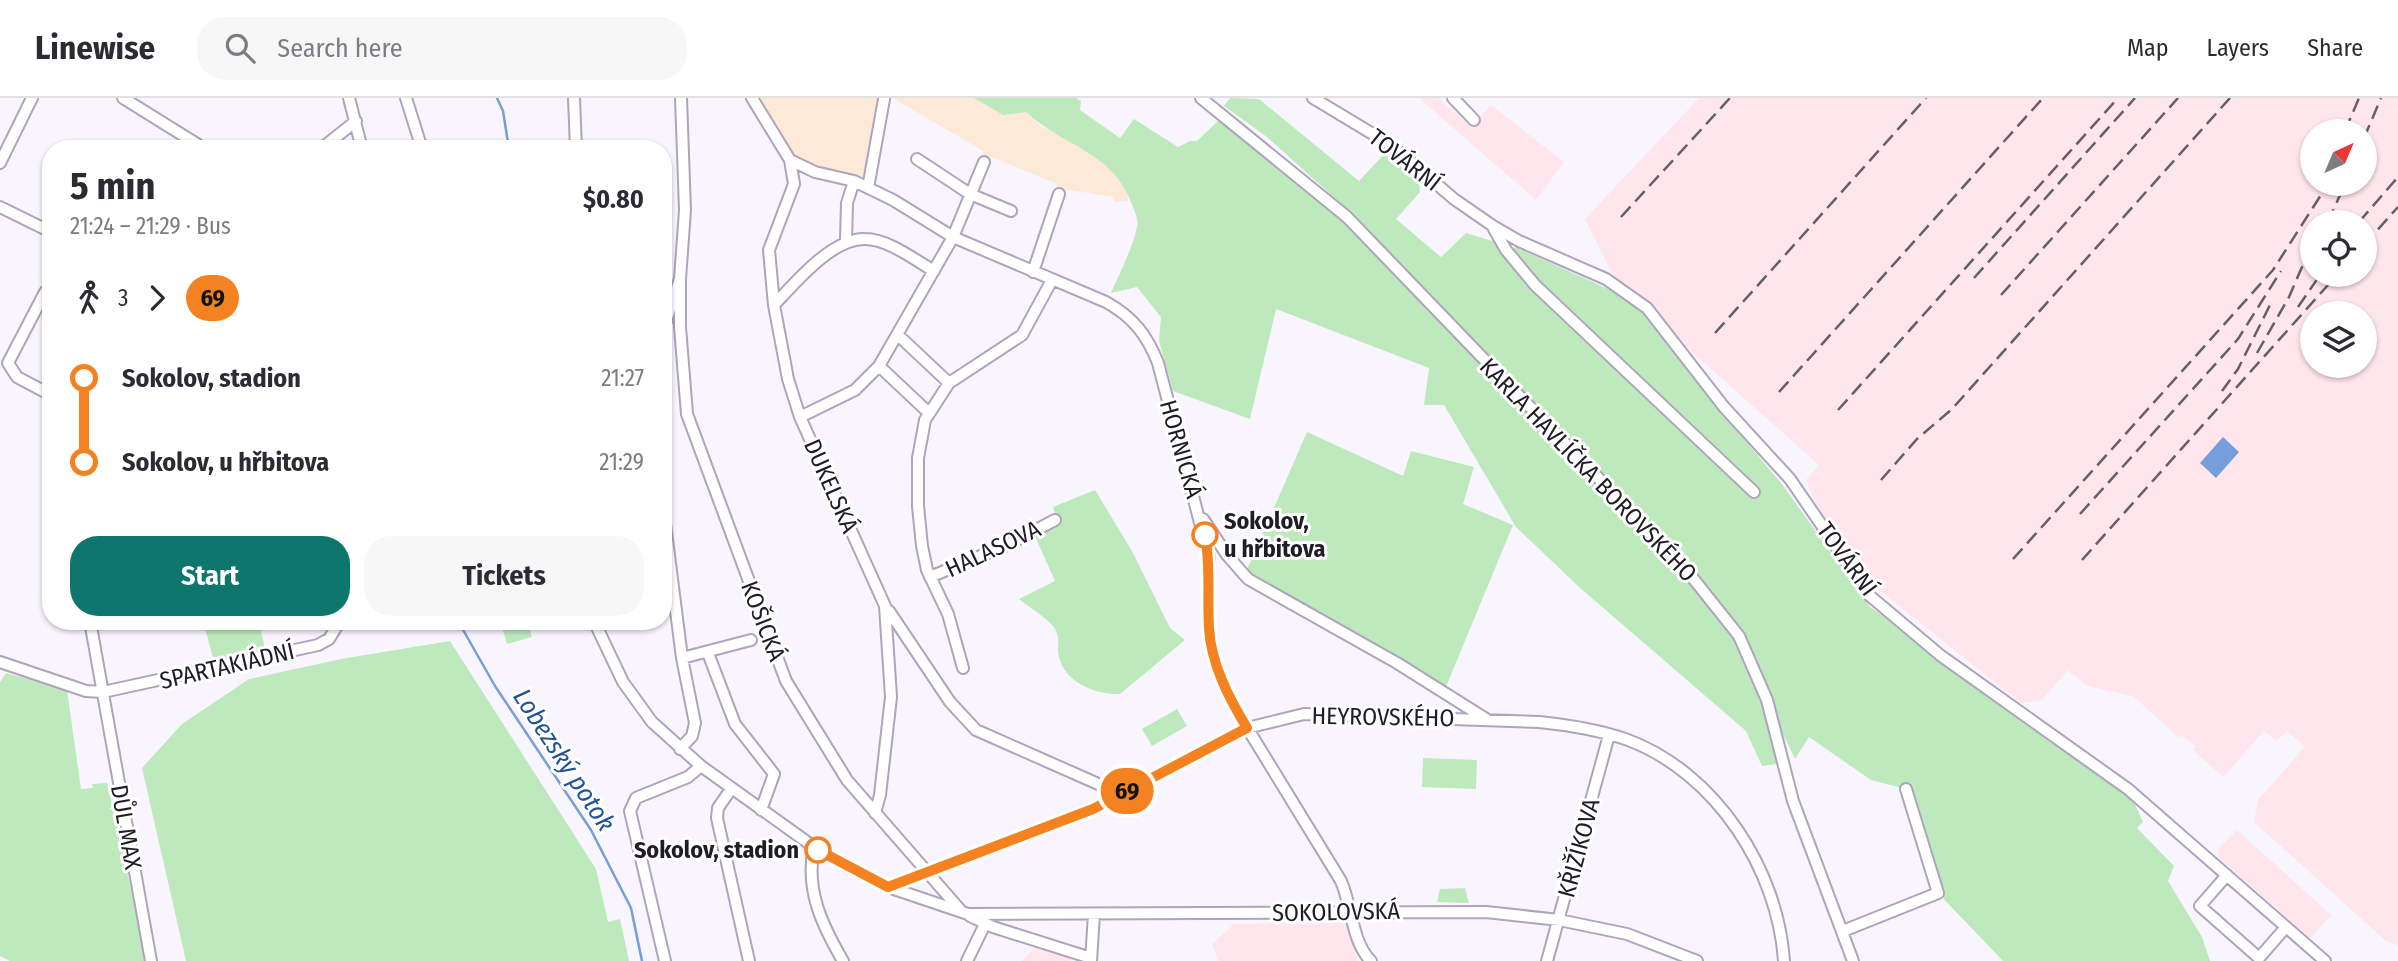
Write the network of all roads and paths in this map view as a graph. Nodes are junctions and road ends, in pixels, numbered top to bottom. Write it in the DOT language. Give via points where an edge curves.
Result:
graph roads {
  1 [pos="32,98"];
  2 [pos="123,98"];
  3 [pos="349,98"];
  4 [pos="406,98"];
  5 [pos="574,98"];
  6 [pos="681,98"];
  7 [pos="752,98"];
  8 [pos="1200,98"];
  9 [pos="1313,98"];
  10 [pos="1453,98"];
  11 [pos="884,99"];
  12 [pos="1474,120"];
  13 [pos="355,121"];
  14 [pos="191,140"];
  15 [pos="332,140"];
  16 [pos="360,140"];
  17 [pos="419,140"];
  18 [pos="576,140"];
  19 [pos="917,159"];
  20 [pos="789,160"];
  21 [pos="984,162"];
  22 [pos="0,163"];
  23 [pos="854,181"];
  24 [pos="868,188"];
  25 [pos="970,194"];
  26 [pos="1059,194"];
  27 [pos="0,206"];
  28 [pos="1011,211"];
  29 [pos="1493,226"];
  30 [pos="42,227"];
  31 [pos="953,237"];
  32 [pos="846,240"];
  33 [pos="934,271"];
  34 [pos="1033,272"];
  35 [pos="680,279"];
  36 [pos="1052,280"];
  37 [pos="42,298"];
  38 [pos="672,303"];
  39 [pos="774,306"];
  40 [pos="899,336"];
  41 [pos="879,366"];
  42 [pos="950,383"];
  43 [pos="42,390"];
  44 [pos="929,413"];
  45 [pos="800,417"];
  46 [pos="1754,492"];
  47 [pos="1200,514"];
  48 [pos="1055,520"];
  49 [pos="930,577"];
  50 [pos="672,579"];
  51 [pos="885,606"];
  52 [pos="92,630"];
  53 [pos="334,630"];
  54 [pos="598,630"];
  55 [pos="751,640"];
  56 [pos="708,653"];
  57 [pos="682,658"];
  58 [pos="0,662"];
  59 [pos="963,668"];
  60 [pos="103,692"];
  61 [pos="1487,719"];
  62 [pos="1247,728"];
  63 [pos="1609,735"];
  64 [pos="680,749"];
  65 [pos="701,766"];
  66 [pos="732,789"];
  67 [pos="1906,789"];
  68 [pos="1116,797"];
  69 [pos="761,810"];
  70 [pos="875,813"];
  71 [pos="814,847"];
  72 [pos="929,873"];
  73 [pos="2227,875"];
  74 [pos="888,887"];
  75 [pos="1352,911"];
  76 [pos="965,913"];
  77 [pos="1094,914"];
  78 [pos="1559,920"];
  79 [pos="985,924"];
  80 [pos="2286,927"];
  81 [pos="1843,931"];
  82 [pos="1091,959"];
  83 [pos="151,961"];
  84 [pos="665,961"];
  85 [pos="749,961"];
  86 [pos="843,961"];
  87 [pos="967,961"];
  88 [pos="1371,961"];
  89 [pos="1547,961"];
  90 [pos="1696,961"];
  91 [pos="1784,961"];
  92 [pos="1853,961"];
  93 [pos="2325,961"];
  1 -- 22 [label="street"];
  2 -- 14 [label="street"];
  3 -- 13 [label="street"];
  4 -- 17 [label="street"];
  5 -- 18 [label="street"];
  6 -- 35 [label="street" via="685,210"];
  7 -- 20 [label="street"];
  8 -- 81 [label="street, KARLA HAVLÍČKA BOROVSKÉHO" via="1348,217 1684,567 1738,636 1767,700 1793,801"];
  9 -- 29 [label="street, TOVÁRNÍ" via="1391,145"];
  10 -- 12 [label="street"];
  11 -- 24 [label="street"];
  13 -- 15 [label="street"];
  13 -- 16 [label="street"];
  19 -- 25 [label="street"];
  20 -- 23 [label="street, HORNICKÁ" via="814,172"];
  20 -- 39 [label="street, DUKELSKÁ" via="794,184 769,250"];
  21 -- 25 [label="street"];
  23 -- 24 [label="street, HORNICKÁ"];
  23 -- 32 [label="street" via="847,203"];
  24 -- 31 [label="street, HORNICKÁ"];
  25 -- 28 [label="street"];
  25 -- 31 [label="street"];
  26 -- 34 [label="street"];
  27 -- 30 [label="street"];
  29 -- 46 [label="street, TOVÁRNÍ" via="1535,285"];
  29 -- 73 [label="street, TOVÁRNÍ" via="1606,279 1647,308 1724,407 1790,479 1870,596 1940,655 2128,789"];
  31 -- 33 [label="street"];
  31 -- 34 [label="street, HORNICKÁ"];
  32 -- 33 [label="street" via="868,239 901,251"];
  32 -- 39 [label="street"];
  33 -- 40 [label="street"];
  34 -- 36 [label="street, HORNICKÁ"];
  35 -- 38 [label="street"];
  35 -- 70 [label="street, KOŠICKÁ" via="687,414 786,681 847,780"];
  36 -- 42 [label="street" via="1022,335"];
  36 -- 47 [label="street, HORNICKÁ" via="1124,312 1150,344"];
  37 -- 43 [label="street" via="8,363 17,377"];
  39 -- 45 [label="street, DUKELSKÁ"];
  40 -- 41 [label="street"];
  40 -- 42 [label="street"];
  41 -- 44 [label="street"];
  41 -- 45 [label="street" via="855,390"];
  42 -- 44 [label="street"];
  44 -- 49 [label="street" via="918,458 918,506"];
  45 -- 51 [label="street, DUKELSKÁ"];
  47 -- 61 [label="street" via="1248,579"];
  47 -- 62 [label="street, HORNICKÁ" via="1209,557 1212,647 1221,680"];
  48 -- 49 [label="street, HALASOVA"];
  49 -- 59 [label="street" via="948,614"];
  50 -- 57 [label="street"];
  51 -- 68 [label="street" via="950,702 976,730"];
  51 -- 70 [label="street, DUKELSKÁ" via="891,697"];
  52 -- 60 [label="street, DŮL MAX"];
  53 -- 60 [label="street, SPARTAKIÁDNÍ" via="318,645"];
  54 -- 64 [label="street, SOKOLOVSKÁ" via="623,682 652,722"];
  55 -- 56 [label="street"];
  56 -- 57 [label="street"];
  56 -- 69 [label="street" via="735,724 774,774"];
  57 -- 64 [label="street" via="695,727"];
  58 -- 60 [label="street" via="86,691"];
  60 -- 83 [label="street, DŮL MAX"];
  61 -- 62 [label="street, HEYROVSKÉHO" via="1304,714"];
  61 -- 63 [label="street, HEYROVSKÉHO" via="1571,725"];
  62 -- 68 [label="street, HEYROVSKÉHO"];
  62 -- 75 [label="street, HORNICKÁ" via="1341,881"];
  63 -- 78 [label="street, KŘIŽÍKOVA"];
  63 -- 91 [label="street, HEYROVSKÉHO" via="1630,741 1674,766 1730,819 1757,865 1783,941"];
  64 -- 65 [label="street, SOKOLOVSKÁ"];
  65 -- 66 [label="street, SOKOLOVSKÁ"];
  65 -- 84 [label="street" via="688,777 636,798 629,811"];
  66 -- 69 [label="street, SOKOLOVSKÁ"];
  66 -- 85 [label="street" via="718,808 717,818"];
  67 -- 81 [label="street" via="1938,893"];
  68 -- 72 [label="street, HEYROVSKÉHO"];
  69 -- 71 [label="street, SOKOLOVSKÁ"];
  70 -- 72 [label="street, KOŠICKÁ"];
  71 -- 74 [label="street, SOKOLOVSKÁ"];
  71 -- 86 [label="street" via="811,873 816,909"];
  72 -- 74 [label="street, HEYROVSKÉHO"];
  72 -- 76 [label="street, KOŠICKÁ"];
  73 -- 80 [label="street, TOVÁRNÍ"];
  73 -- 80 [label="street" via="2200,906 2259,958"];
  74 -- 76 [label="street, SOKOLOVSKÁ"];
  75 -- 77 [label="street, SOKOLOVSKÁ"];
  75 -- 78 [label="street, SOKOLOVSKÁ" via="1486,912"];
  75 -- 88 [label="street, HORNICKÁ" via="1357,936"];
  76 -- 77 [label="street, SOKOLOVSKÁ"];
  76 -- 79 [label="street, SOKOLOVSKÁ"];
  77 -- 82 [label="street"];
  78 -- 89 [label="street, KŘIŽÍKOVA"];
  78 -- 90 [label="street, SOKOLOVSKÁ" via="1627,934"];
  79 -- 82 [label="street, SOKOLOVSKÁ"];
  79 -- 87 [label="street"];
  80 -- 93 [label="street, TOVÁRNÍ"];
  81 -- 92 [label="street, KARLA HAVLÍČKA BOROVSKÉHO"];
}
